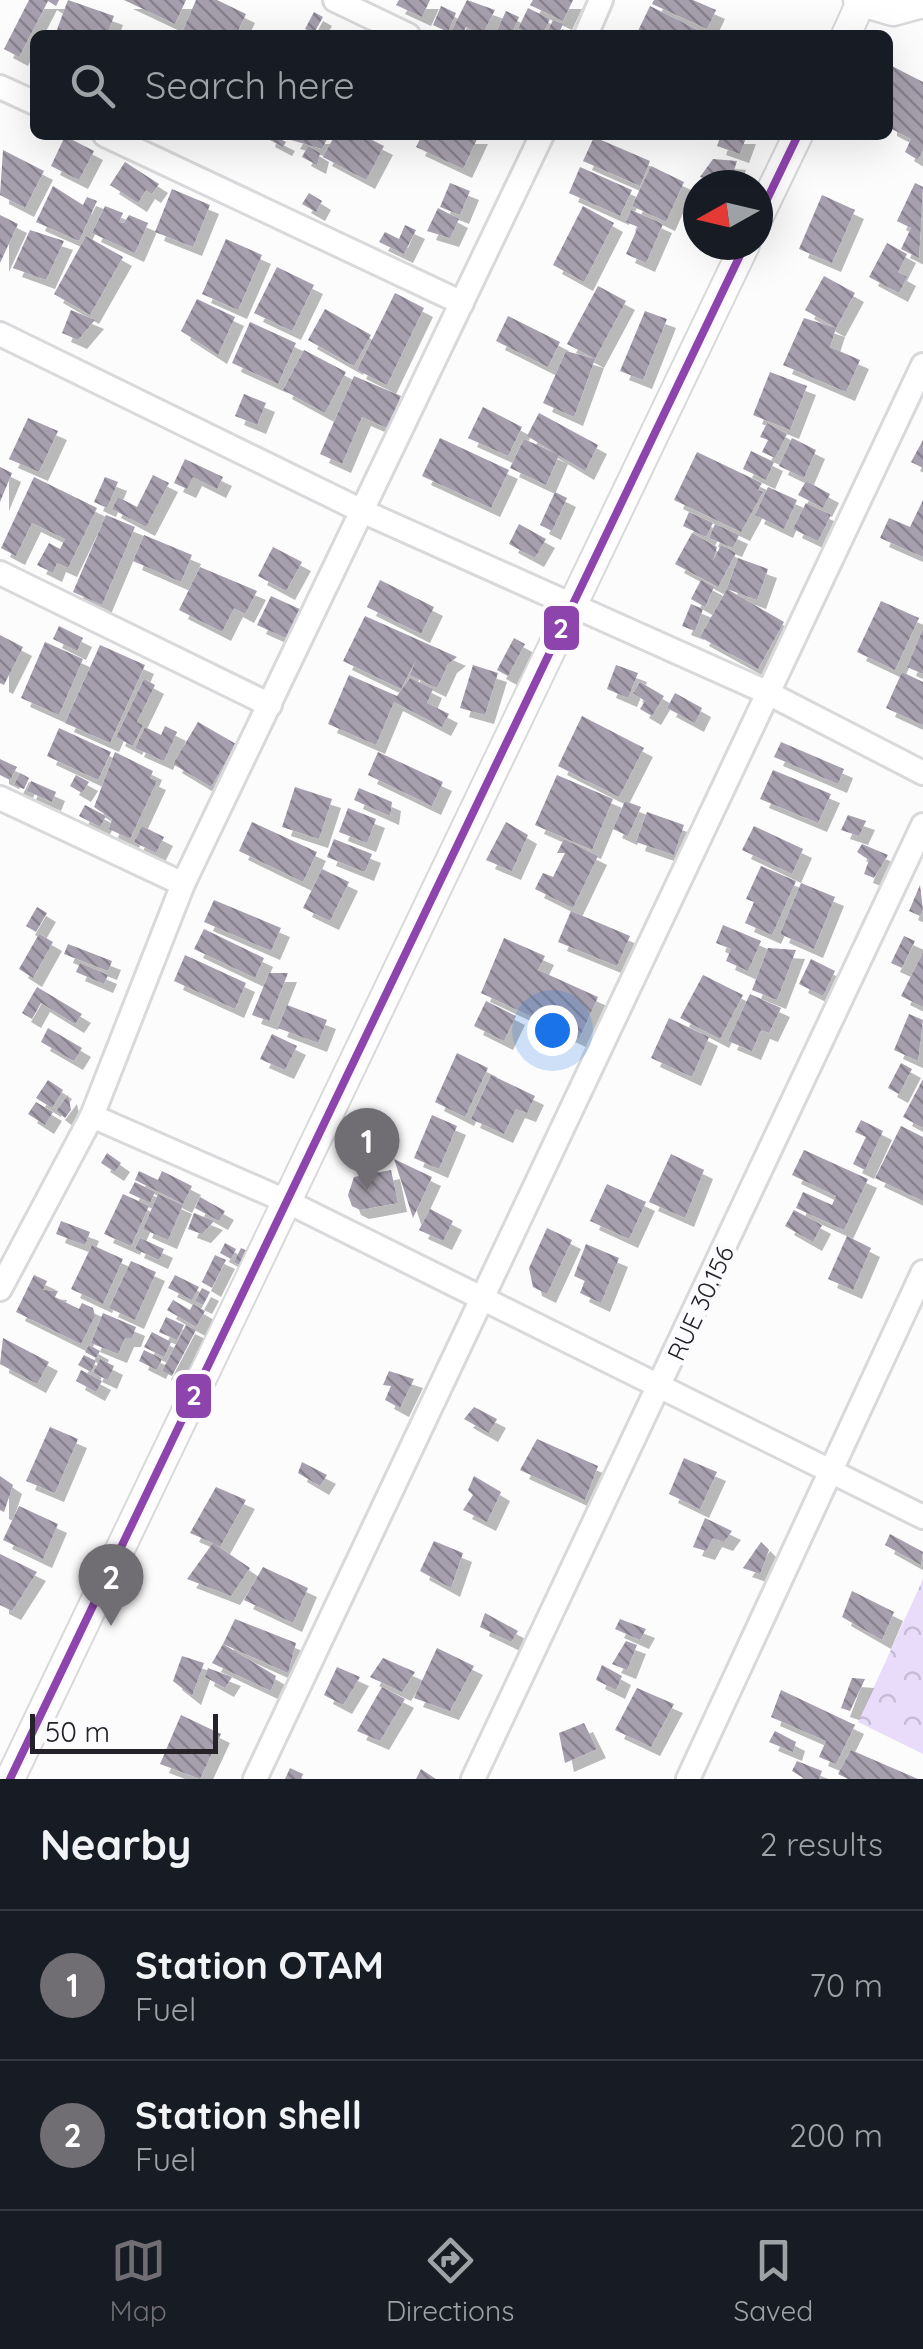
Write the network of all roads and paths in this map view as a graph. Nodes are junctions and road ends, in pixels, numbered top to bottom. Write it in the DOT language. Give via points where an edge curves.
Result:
graph roads {
  1 [pos="335,0"];
  2 [pos="601,0"];
  3 [pos="860,1"];
  4 [pos="923,2"];
  5 [pos="398,30"];
  6 [pos="588,30"];
  7 [pos="848,30"];
  8 [pos="0,88"];
  9 [pos="30,101"];
  10 [pos="116,140"];
  11 [pos="540,140"];
  12 [pos="796,140"];
  13 [pos="773,187"];
  14 [pos="738,260"];
  15 [pos="462,303"];
  16 [pos="0,334"];
  17 [pos="923,364"];
  18 [pos="362,511"];
  19 [pos="0,573"];
  20 [pos="573,604"];
  21 [pos="766,692"];
  22 [pos="270,705"];
  23 [pos="923,772"];
  24 [pos="0,798"];
  25 [pos="923,825"];
  26 [pos="183,884"];
  27 [pos="92,1116"];
  28 [pos="288,1202"];
  29 [pos="923,1272"];
  30 [pos="0,1290"];
  31 [pos="484,1301"];
  32 [pos="661,1387"];
  33 [pos="827,1472"];
  34 [pos="923,1517"];
  35 [pos="10,1779"];
  36 [pos="255,1779"];
  37 [pos="473,1779"];
  38 [pos="688,1779"];
  1 -- 5 [label="street"];
  2 -- 6 [label="street"];
  3 -- 4 [label="main road" via="893,10"];
  3 -- 7 [label="street"];
  8 -- 9 [label="street"];
  10 -- 15 [label="street"];
  11 -- 15 [label="street"];
  12 -- 13 [label="street"];
  14 -- 20 [label="street"];
  15 -- 18 [label="street"];
  16 -- 18 [label="street"];
  17 -- 21 [label="street"];
  18 -- 20 [label="street"];
  18 -- 22 [label="street"];
  19 -- 22 [label="street"];
  20 -- 21 [label="street"];
  20 -- 28 [label="street"];
  21 -- 23 [label="street"];
  21 -- 31 [label="street"];
  22 -- 26 [label="street"];
  24 -- 26 [label="street"];
  25 -- 32 [label="street, RUE 30.156"];
  26 -- 27 [label="street"];
  27 -- 28 [label="street"];
  27 -- 30 [label="street"];
  28 -- 31 [label="street"];
  28 -- 35 [label="street"];
  29 -- 33 [label="street"];
  31 -- 32 [label="street"];
  31 -- 36 [label="street"];
  32 -- 33 [label="street"];
  32 -- 37 [label="street, RUE 30.156"];
  33 -- 34 [label="street"];
  33 -- 38 [label="street"];
}
